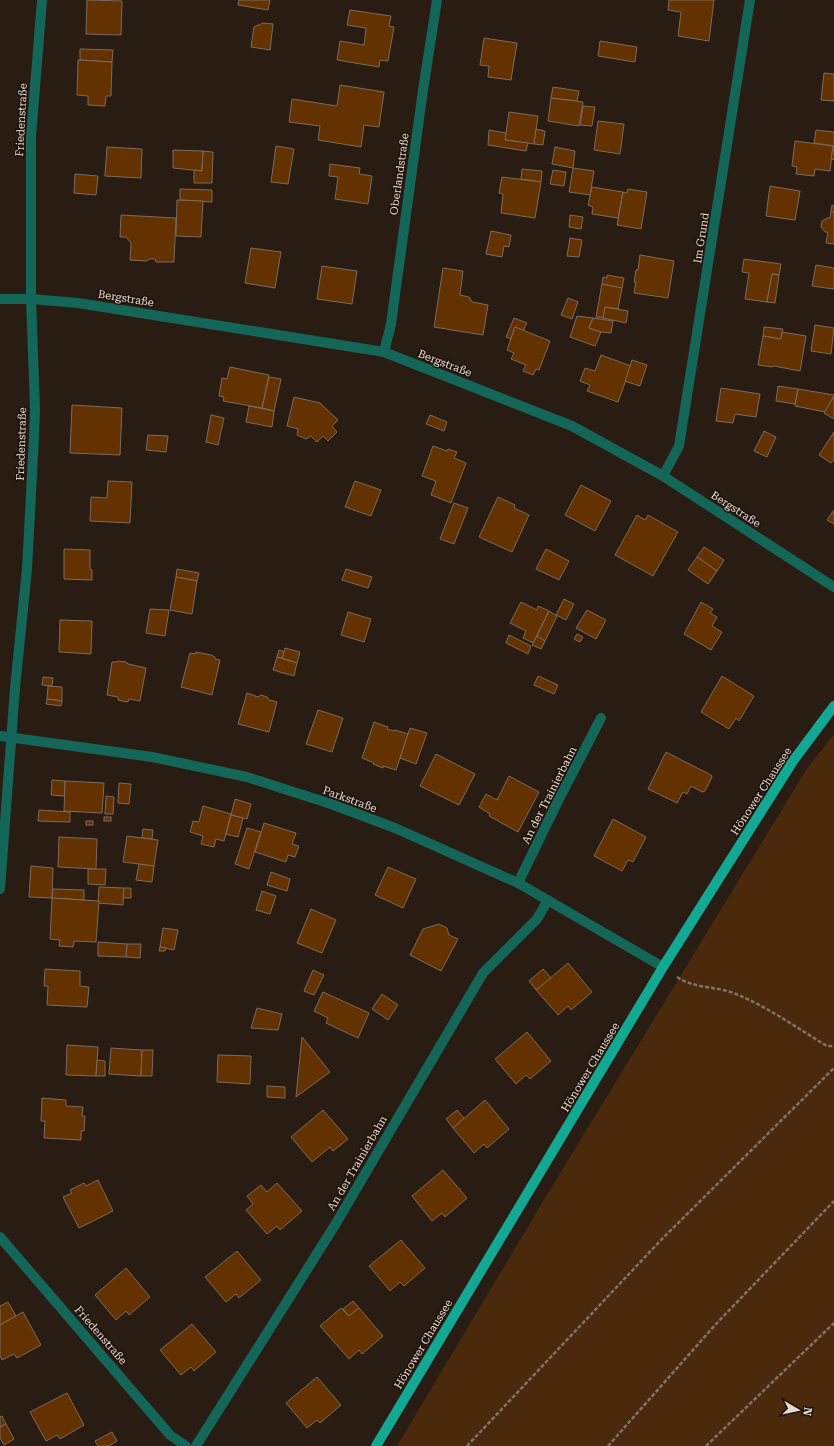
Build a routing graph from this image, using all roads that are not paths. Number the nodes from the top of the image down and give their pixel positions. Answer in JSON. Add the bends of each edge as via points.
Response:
{"nodes":[{"id":1,"x":42,"y":0,"type":"edge"},
{"id":2,"x":437,"y":0,"type":"edge"},
{"id":3,"x":750,"y":0,"type":"edge"},
{"id":4,"x":0,"y":299,"type":"edge"},
{"id":5,"x":32,"y":299,"type":"junction"},
{"id":6,"x":384,"y":352,"type":"junction"},
{"id":7,"x":663,"y":476,"type":"junction"},
{"id":8,"x":834,"y":587,"type":"edge"},
{"id":9,"x":834,"y":706,"type":"edge"},
{"id":10,"x":601,"y":718,"type":"dead end"},
{"id":11,"x":0,"y":736,"type":"edge"},
{"id":12,"x":12,"y":737,"type":"junction"},
{"id":13,"x":518,"y":883,"type":"junction"},
{"id":14,"x":0,"y":889,"type":"edge"},
{"id":15,"x":548,"y":900,"type":"junction"},
{"id":16,"x":663,"y":967,"type":"junction"},
{"id":17,"x":0,"y":1237,"type":"edge"},
{"id":18,"x":186,"y":1446,"type":"edge"},
{"id":19,"x":196,"y":1446,"type":"edge"},
{"id":20,"x":376,"y":1446,"type":"edge"}],
"edges":[{"from":1,"to":5,"type":"street","name":"Friedenstraße","via":[[31,137]]},
{"from":2,"to":6,"type":"street","name":"Oberlandstraße","via":[[391,324]]},
{"from":3,"to":7,"type":"street","name":"Im Grund","via":[[679,446]]},
{"from":4,"to":5,"type":"street","name":"Bergstraße"},
{"from":5,"to":6,"type":"street","name":"Bergstraße","via":[[78,303]]},
{"from":5,"to":12,"type":"street","name":"Friedenstraße","via":[[34,437],[27,569]]},
{"from":6,"to":7,"type":"street","name":"Bergstraße","via":[[572,426]]},
{"from":7,"to":8,"type":"street","name":"Bergstraße"},
{"from":9,"to":16,"type":"main road","name":"Hönower Chaussee","via":[[793,761]]},
{"from":10,"to":13,"type":"street","name":"An der Trainierbahn"},
{"from":11,"to":12,"type":"street","name":"Parkstraße"},
{"from":12,"to":13,"type":"street","name":"Parkstraße","via":[[152,757],[253,778],[395,828]]},
{"from":12,"to":14,"type":"street","name":"Friedenstraße"},
{"from":13,"to":15,"type":"street","name":"Parkstraße"},
{"from":15,"to":16,"type":"street","name":"Parkstraße"},
{"from":15,"to":19,"type":"street","name":"An der Trainierbahn","via":[[537,919],[483,973],[335,1225]]},
{"from":16,"to":20,"type":"main road","name":"Hönower Chaussee"},
{"from":17,"to":18,"type":"street","name":"Friedenstraße","via":[[170,1434]]}]}
